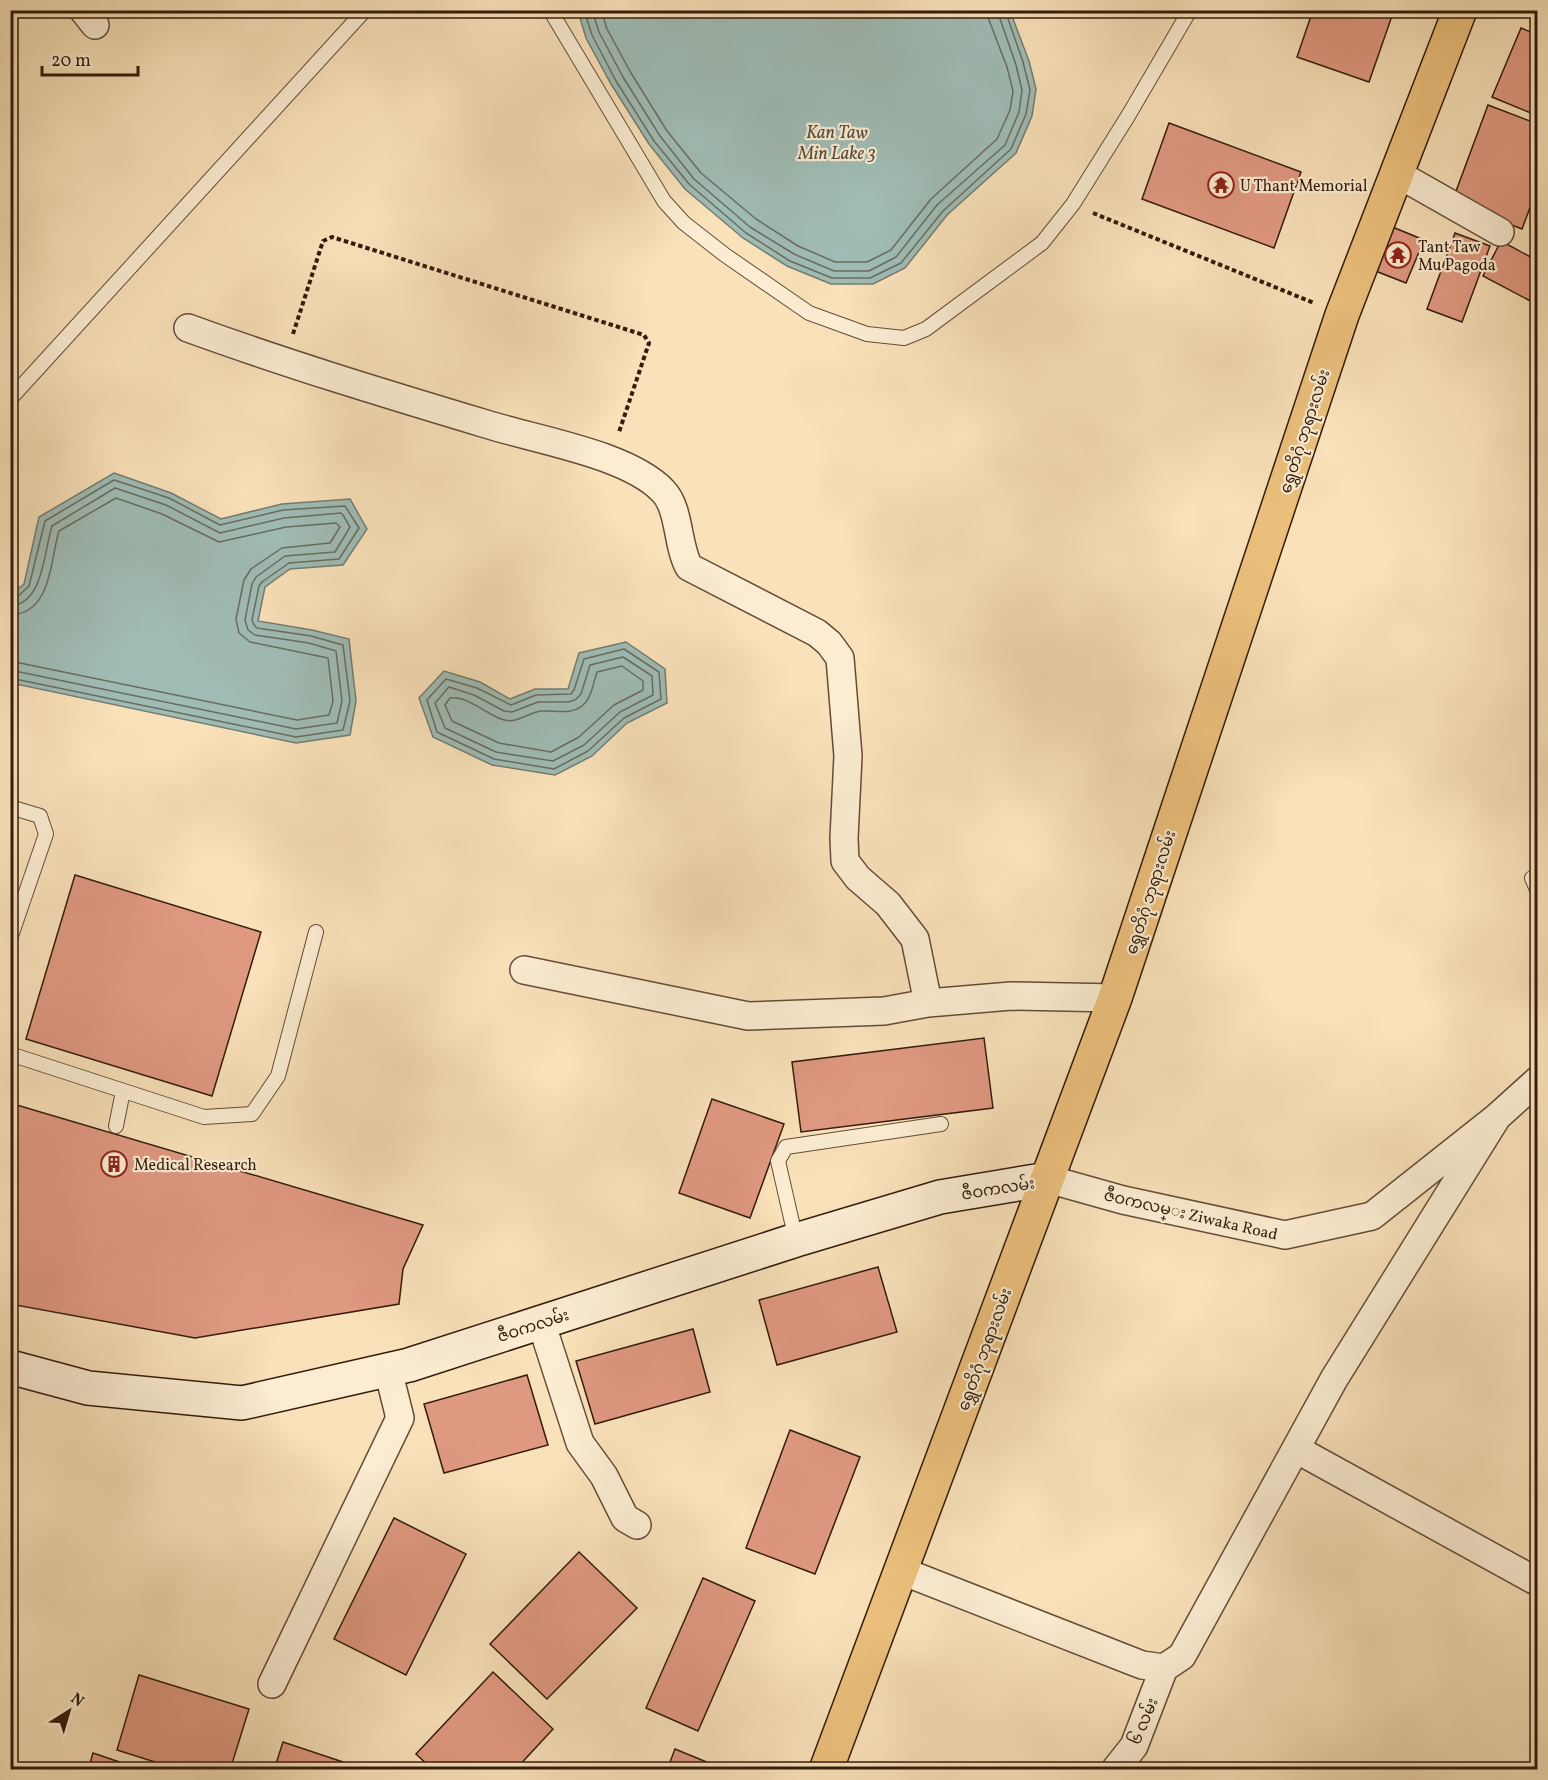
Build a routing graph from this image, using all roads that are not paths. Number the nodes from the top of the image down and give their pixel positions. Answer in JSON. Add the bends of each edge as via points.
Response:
{"nodes":[{"id":1,"x":365,"y":10,"type":"edge"},
{"id":2,"x":550,"y":10,"type":"edge"},
{"id":3,"x":1190,"y":10,"type":"edge"},
{"id":4,"x":1460,"y":10,"type":"edge"},
{"id":5,"x":1396,"y":173,"type":"junction"},
{"id":6,"x":1500,"y":232,"type":"dead end"},
{"id":7,"x":188,"y":328,"type":"dead end"},
{"id":8,"x":10,"y":399,"type":"edge"},
{"id":9,"x":10,"y":807,"type":"edge"},
{"id":10,"x":1532,"y":878,"type":"dead end"},
{"id":11,"x":1538,"y":892,"type":"edge"},
{"id":12,"x":316,"y":932,"type":"dead end"},
{"id":13,"x":10,"y":939,"type":"edge"},
{"id":14,"x":524,"y":970,"type":"dead end"},
{"id":15,"x":1115,"y":998,"type":"junction"},
{"id":16,"x":928,"y":1003,"type":"junction"},
{"id":17,"x":10,"y":1054,"type":"edge"},
{"id":18,"x":1538,"y":1080,"type":"edge"},
{"id":19,"x":123,"y":1091,"type":"junction"},
{"id":20,"x":1497,"y":1118,"type":"junction"},
{"id":21,"x":941,"y":1124,"type":"dead end"},
{"id":22,"x":116,"y":1126,"type":"dead end"},
{"id":23,"x":1048,"y":1179,"type":"junction"},
{"id":24,"x":796,"y":1240,"type":"junction"},
{"id":25,"x":541,"y":1322,"type":"junction"},
{"id":26,"x":10,"y":1367,"type":"edge"},
{"id":27,"x":388,"y":1370,"type":"junction"},
{"id":28,"x":1296,"y":1449,"type":"junction"},
{"id":29,"x":637,"y":1525,"type":"dead end"},
{"id":30,"x":902,"y":1571,"type":"junction"},
{"id":31,"x":1533,"y":1580,"type":"dead end"},
{"id":32,"x":1164,"y":1668,"type":"junction"},
{"id":33,"x":272,"y":1684,"type":"dead end"},
{"id":34,"x":826,"y":1770,"type":"edge"},
{"id":35,"x":1115,"y":1770,"type":"edge"}],
"edges":[{"from":1,"to":8,"type":"lane"},
{"from":2,"to":3,"type":"lane","via":[[664,201],[684,223],[809,313],[867,334],[904,339],[926,329],[1042,243],[1073,204]]},
{"from":4,"to":5,"type":"main road","name":"ရွှေတိဂုံ ဘုရားလမ်း"},
{"from":5,"to":6,"type":"street"},
{"from":5,"to":15,"type":"main road","name":"ရွှေတိဂုံ ဘုရားလမ်း","via":[[1342,315]]},
{"from":7,"to":16,"type":"street","via":[[284,363],[610,458],[653,481],[666,493],[689,567],[818,633],[840,658],[848,756],[845,861],[888,904],[915,939]]},
{"from":9,"to":13,"type":"lane","via":[[40,816],[46,834]]},
{"from":10,"to":11,"type":"lane"},
{"from":12,"to":19,"type":"lane","via":[[278,1076],[252,1114],[204,1117]]},
{"from":14,"to":16,"type":"street","via":[[748,1016],[884,1011]]},
{"from":15,"to":16,"type":"street","via":[[1011,996]]},
{"from":15,"to":23,"type":"main road","name":"ရွှေတိဂုံ ဘုရားလမ်း"},
{"from":17,"to":19,"type":"lane"},
{"from":18,"to":20,"type":"street","name":"ဇီဝကလမ္း Ziwaka Road"},
{"from":19,"to":22,"type":"lane"},
{"from":20,"to":23,"type":"street","name":"ဇီဝကလမ္း Ziwaka Road","via":[[1372,1216],[1285,1235],[1123,1200]]},
{"from":20,"to":28,"type":"street","via":[[1334,1379]]},
{"from":21,"to":24,"type":"lane","via":[[786,1148],[778,1161]]},
{"from":23,"to":24,"type":"main road","name":"ဇီဝကလမ်း","via":[[940,1197]]},
{"from":23,"to":30,"type":"main road","name":"ရွှေတိဂုံ ဘုရားလမ်း"},
{"from":24,"to":25,"type":"main road","name":"ဇီဝကလမ်း"},
{"from":25,"to":27,"type":"main road","name":"ဇီဝကလမ်း"},
{"from":25,"to":29,"type":"street","via":[[580,1443],[604,1476],[625,1518]]},
{"from":26,"to":27,"type":"main road","name":"ဇီဝကလမ်း","via":[[88,1388],[242,1403]]},
{"from":27,"to":33,"type":"street","via":[[400,1418]]},
{"from":28,"to":31,"type":"street"},
{"from":28,"to":32,"type":"street","via":[[1182,1656]]},
{"from":30,"to":32,"type":"street","via":[[1142,1665]]},
{"from":30,"to":34,"type":"main road","name":"ရွှေတိဂုံ ဘုရားလမ်း"},
{"from":32,"to":35,"type":"street","name":"၆ လမ်း","via":[[1134,1746]]}]}
